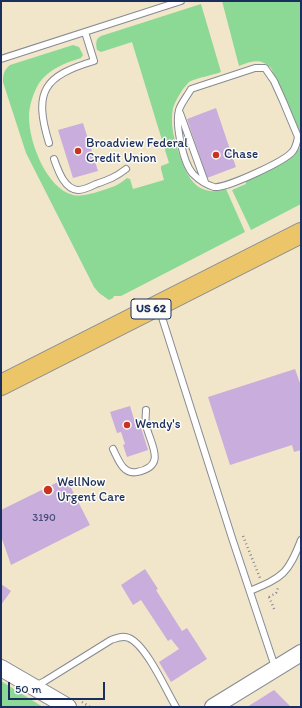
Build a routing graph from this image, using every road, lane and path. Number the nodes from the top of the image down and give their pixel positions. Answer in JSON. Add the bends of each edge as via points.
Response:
{"nodes":[{"id":1,"x":182,"y":1,"type":"edge"},
{"id":2,"x":85,"y":32,"type":"junction"},
{"id":3,"x":1,"y":59,"type":"edge"},
{"id":4,"x":179,"y":110,"type":"junction"},
{"id":5,"x":49,"y":143,"type":"dead end"},
{"id":6,"x":54,"y":159,"type":"dead end"},
{"id":7,"x":126,"y":169,"type":"dead end"},
{"id":8,"x":205,"y":183,"type":"junction"},
{"id":9,"x":301,"y":232,"type":"edge"},
{"id":10,"x":158,"y":305,"type":"junction"},
{"id":11,"x":1,"y":385,"type":"edge"},
{"id":12,"x":146,"y":410,"type":"dead end"},
{"id":13,"x":113,"y":449,"type":"dead end"},
{"id":14,"x":242,"y":536,"type":"dead end"},
{"id":15,"x":301,"y":540,"type":"edge"},
{"id":16,"x":260,"y":578,"type":"dead end"},
{"id":17,"x":250,"y":591,"type":"junction"},
{"id":18,"x":267,"y":593,"type":"dead end"},
{"id":19,"x":275,"y":611,"type":"dead end"},
{"id":20,"x":301,"y":653,"type":"edge"},
{"id":21,"x":1,"y":668,"type":"edge"},
{"id":22,"x":276,"y":668,"type":"junction"},
{"id":23,"x":34,"y":686,"type":"junction"},
{"id":24,"x":68,"y":707,"type":"edge"},
{"id":25,"x":176,"y":707,"type":"edge"},
{"id":26,"x":213,"y":707,"type":"edge"}],
"edges":[{"from":1,"to":2,"type":"lane"},
{"from":2,"to":3,"type":"lane"},
{"from":2,"to":5,"type":"lane","via":[[94,61],[57,76],[46,90],[42,102],[42,117]]},
{"from":4,"to":8,"type":"lane"},
{"from":4,"to":8,"type":"lane","via":[[178,130],[184,156],[192,173]]},
{"from":4,"to":8,"type":"lane","via":[[191,89],[254,68],[266,68],[284,101],[298,137],[294,151],[279,163],[225,185],[214,187]]},
{"from":6,"to":7,"type":"lane","via":[[64,180],[69,187],[76,190],[114,178]]},
{"from":9,"to":10,"type":"main road","number":"US 62"},
{"from":10,"to":11,"type":"main road","number":"US 62"},
{"from":10,"to":17,"type":"lane"},
{"from":12,"to":13,"type":"lane","via":[[146,424],[155,452],[155,459],[149,468],[129,472],[122,466]]},
{"from":14,"to":16,"type":"path"},
{"from":15,"to":17,"type":"lane","via":[[291,563],[280,577]]},
{"from":17,"to":22,"type":"lane"},
{"from":18,"to":19,"type":"path"},
{"from":20,"to":22,"type":"street"},
{"from":21,"to":23,"type":"street"},
{"from":22,"to":26,"type":"street"},
{"from":23,"to":24,"type":"street"},
{"from":23,"to":25,"type":"lane","via":[[111,640],[128,637],[136,642],[146,655]]}]}
